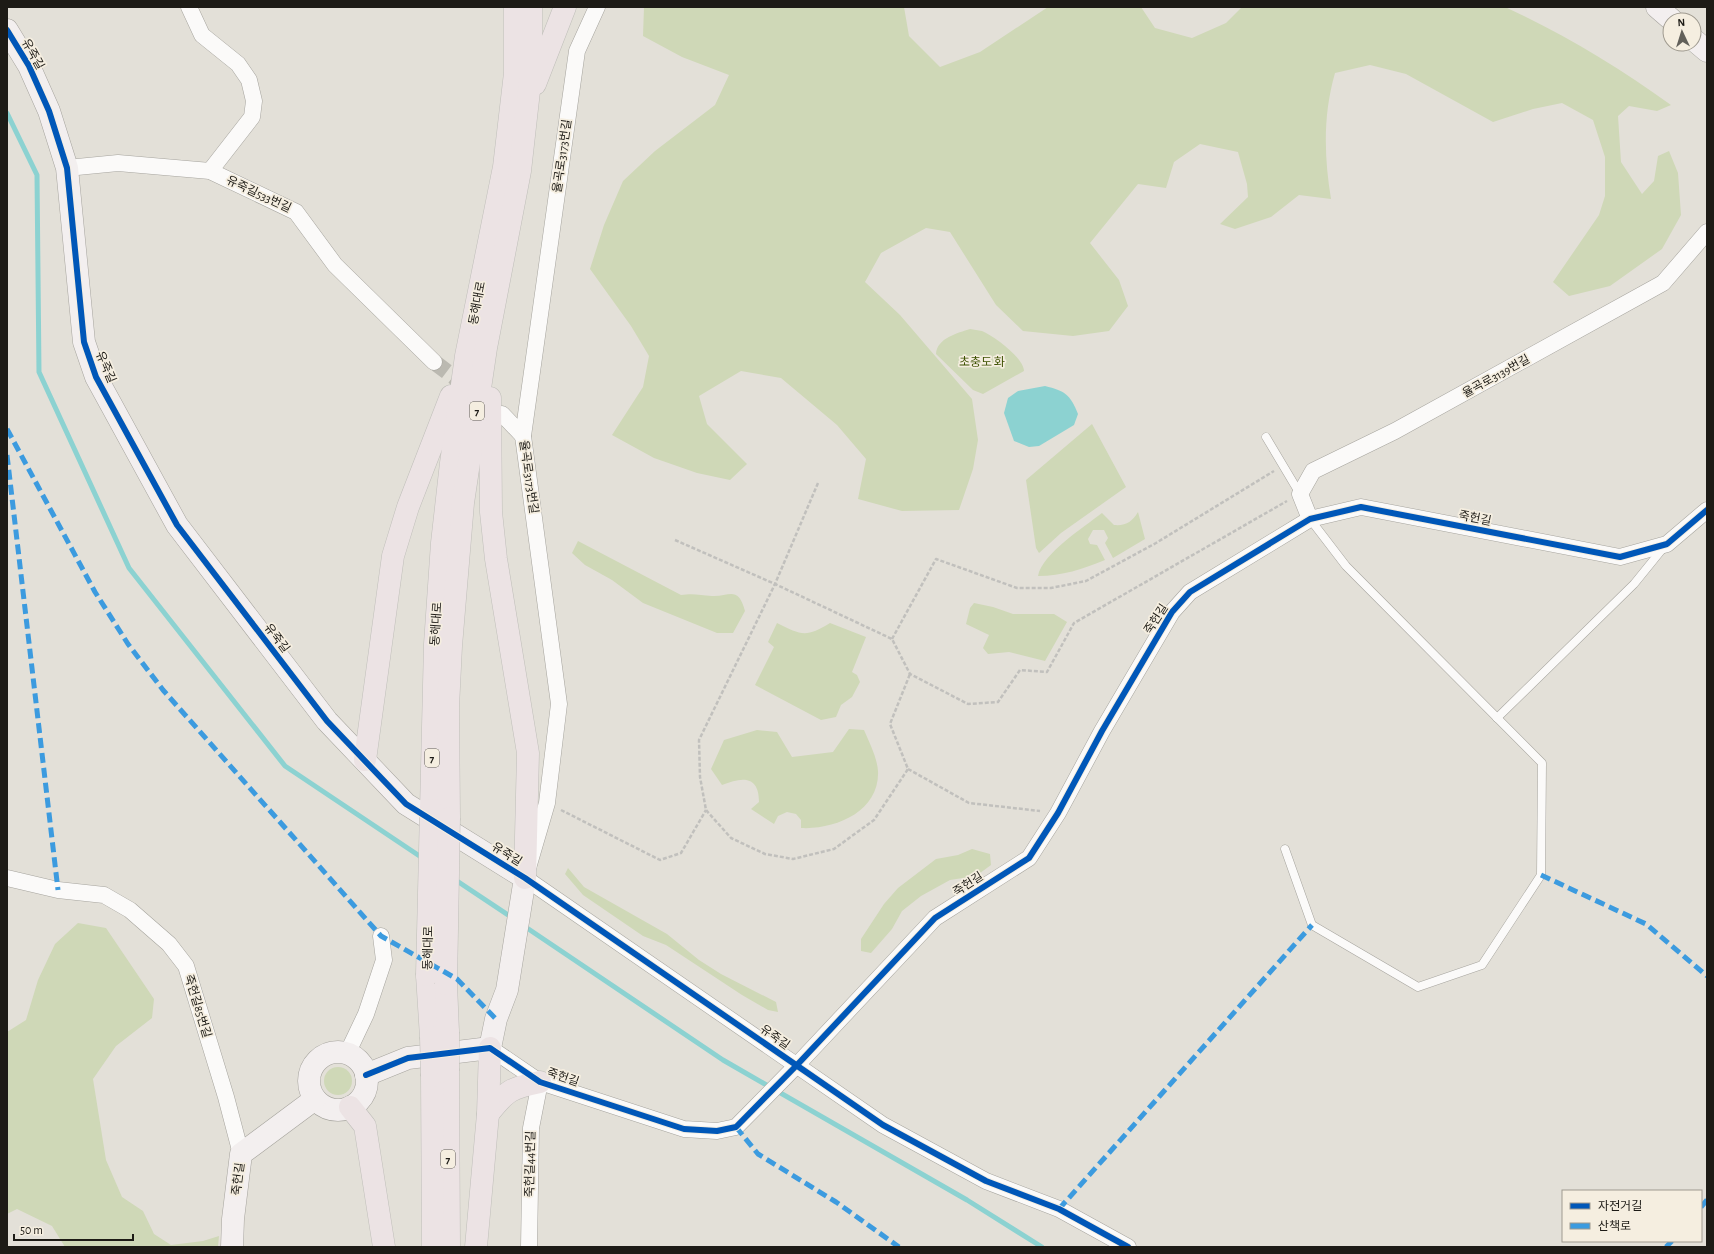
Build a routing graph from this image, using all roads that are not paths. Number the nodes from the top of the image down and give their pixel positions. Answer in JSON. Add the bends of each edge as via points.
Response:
{"nodes":[{"id":1,"x":189,"y":7,"type":"edge"},
{"id":2,"x":515,"y":7,"type":"edge"},
{"id":3,"x":531,"y":7,"type":"edge"},
{"id":4,"x":565,"y":7,"type":"edge"},
{"id":5,"x":596,"y":7,"type":"edge"},
{"id":6,"x":7,"y":30,"type":"edge"},
{"id":7,"x":528,"y":104,"type":"junction"},
{"id":8,"x":67,"y":168,"type":"junction"},
{"id":9,"x":210,"y":171,"type":"junction"},
{"id":10,"x":1707,"y":232,"type":"edge"},
{"id":11,"x":490,"y":328,"type":"junction"},
{"id":12,"x":466,"y":356,"type":"junction"},
{"id":13,"x":434,"y":362,"type":"tunnel mouth"},
{"id":14,"x":502,"y":414,"type":"dead end"},
{"id":15,"x":523,"y":436,"type":"junction"},
{"id":16,"x":1266,"y":437,"type":"dead end"},
{"id":17,"x":1300,"y":494,"type":"junction"},
{"id":18,"x":1707,"y":510,"type":"edge"},
{"id":19,"x":1310,"y":519,"type":"junction"},
{"id":20,"x":1667,"y":544,"type":"junction"},
{"id":21,"x":1497,"y":718,"type":"junction"},
{"id":22,"x":365,"y":760,"type":"junction"},
{"id":23,"x":440,"y":814,"type":"junction"},
{"id":24,"x":1284,"y":849,"type":"dead end"},
{"id":25,"x":7,"y":878,"type":"edge"},
{"id":26,"x":525,"y":878,"type":"junction"},
{"id":27,"x":381,"y":936,"type":"dead end"},
{"id":28,"x":490,"y":1048,"type":"junction"},
{"id":29,"x":347,"y":1054,"type":"junction"},
{"id":30,"x":792,"y":1070,"type":"junction"},
{"id":31,"x":440,"y":1073,"type":"junction"},
{"id":32,"x":366,"y":1075,"type":"junction"},
{"id":33,"x":540,"y":1082,"type":"junction"},
{"id":34,"x":315,"y":1099,"type":"junction"},
{"id":35,"x":350,"y":1107,"type":"junction"},
{"id":36,"x":488,"y":1114,"type":"junction"},
{"id":37,"x":241,"y":1154,"type":"junction"},
{"id":38,"x":232,"y":1247,"type":"edge"},
{"id":39,"x":384,"y":1247,"type":"edge"},
{"id":40,"x":432,"y":1247,"type":"edge"},
{"id":41,"x":449,"y":1247,"type":"edge"},
{"id":42,"x":476,"y":1247,"type":"edge"},
{"id":43,"x":529,"y":1247,"type":"edge"},
{"id":44,"x":1128,"y":1247,"type":"edge"}],
"edges":[{"from":1,"to":9,"type":"street","via":[[202,35],[238,64],[250,80],[254,101],[252,117]]},
{"from":2,"to":12,"type":"main road","name":"동해대로","number":"7","via":[[515,73],[504,167]]},
{"from":3,"to":7,"type":"main road","name":"동해대로","number":"7","via":[[531,73]]},
{"from":4,"to":7,"type":"main road"},
{"from":5,"to":15,"type":"street","name":"율곡로3173번길","via":[[577,51]]},
{"from":6,"to":8,"type":"street","name":"유죽길","via":[[29,66],[49,111]]},
{"from":7,"to":11,"type":"main road","name":"동해대로","number":"7","via":[[520,171]]},
{"from":8,"to":9,"type":"street","name":"유죽길533번길","via":[[118,163]]},
{"from":8,"to":22,"type":"street","name":"유죽길","via":[[84,342],[96,377],[177,525],[327,721]]},
{"from":9,"to":13,"type":"street","name":"유죽길533번길","via":[[296,212],[335,265]]},
{"from":10,"to":17,"type":"street","name":"율곡로3139번길","via":[[1663,283],[1395,431],[1313,471]]},
{"from":11,"to":23,"type":"main road","name":"동해대로","number":"7","via":[[463,503],[450,646]]},
{"from":11,"to":26,"type":"main road","via":[[491,512],[502,605],[528,753]]},
{"from":12,"to":22,"type":"main road","via":[[408,507],[393,556]]},
{"from":12,"to":23,"type":"main road","name":"동해대로","number":"7","via":[[451,463],[435,644]]},
{"from":14,"to":15,"type":"street"},
{"from":15,"to":26,"type":"street","name":"율곡로3173번길","via":[[559,704],[546,803]]},
{"from":16,"to":17,"type":"lane"},
{"from":17,"to":19,"type":"street"},
{"from":18,"to":20,"type":"street","name":"죽헌길"},
{"from":19,"to":20,"type":"street","name":"죽헌길","via":[[1361,508],[1620,557]]},
{"from":19,"to":21,"type":"lane","via":[[1346,566]]},
{"from":19,"to":30,"type":"street","name":"죽헌길","via":[[1190,592],[1172,612],[1102,731],[1058,813],[1029,858],[935,918]]},
{"from":20,"to":21,"type":"lane","via":[[1634,584]]},
{"from":21,"to":24,"type":"lane","via":[[1542,763],[1541,875],[1482,965],[1418,987],[1312,925]]},
{"from":22,"to":26,"type":"street","name":"유죽길","via":[[406,804]]},
{"from":23,"to":31,"type":"main road","name":"동해대로","number":"7","bridge":true,"via":[[436,980]]},
{"from":25,"to":37,"type":"street","name":"죽헌길85번길","via":[[58,890],[104,895],[130,910],[169,944],[186,966]]},
{"from":26,"to":28,"type":"street","via":[[507,990],[496,1019]]},
{"from":26,"to":30,"type":"street","name":"유죽길"},
{"from":27,"to":29,"type":"street","via":[[384,960],[366,1014]]},
{"from":28,"to":32,"type":"street","via":[[408,1058]]},
{"from":28,"to":33,"type":"street","name":"죽헌길"},
{"from":28,"to":36,"type":"main road"},
{"from":29,"to":32,"type":"street","via":[[356,1058]]},
{"from":29,"to":34,"type":"street","via":[[328,1054],[314,1065],[309,1082],[310,1091]]},
{"from":30,"to":33,"type":"street","name":"죽헌길","via":[[736,1127],[717,1131],[684,1129]]},
{"from":30,"to":44,"type":"street","name":"유죽길","via":[[883,1125],[986,1181],[1059,1209]]},
{"from":31,"to":40,"type":"main road","name":"동해대로","number":"7"},
{"from":31,"to":41,"type":"main road","name":"동해대로","number":"7"},
{"from":32,"to":35,"type":"street","via":[[364,1094]]},
{"from":33,"to":36,"type":"main road","via":[[517,1087],[503,1095]]},
{"from":33,"to":43,"type":"street","name":"죽헌길44번길","via":[[531,1128]]},
{"from":34,"to":35,"type":"street","via":[[330,1109]]},
{"from":34,"to":37,"type":"street","name":"죽헌길"},
{"from":35,"to":39,"type":"main road","via":[[365,1126]]},
{"from":36,"to":42,"type":"main road"},
{"from":37,"to":38,"type":"street","name":"죽헌길"}]}
